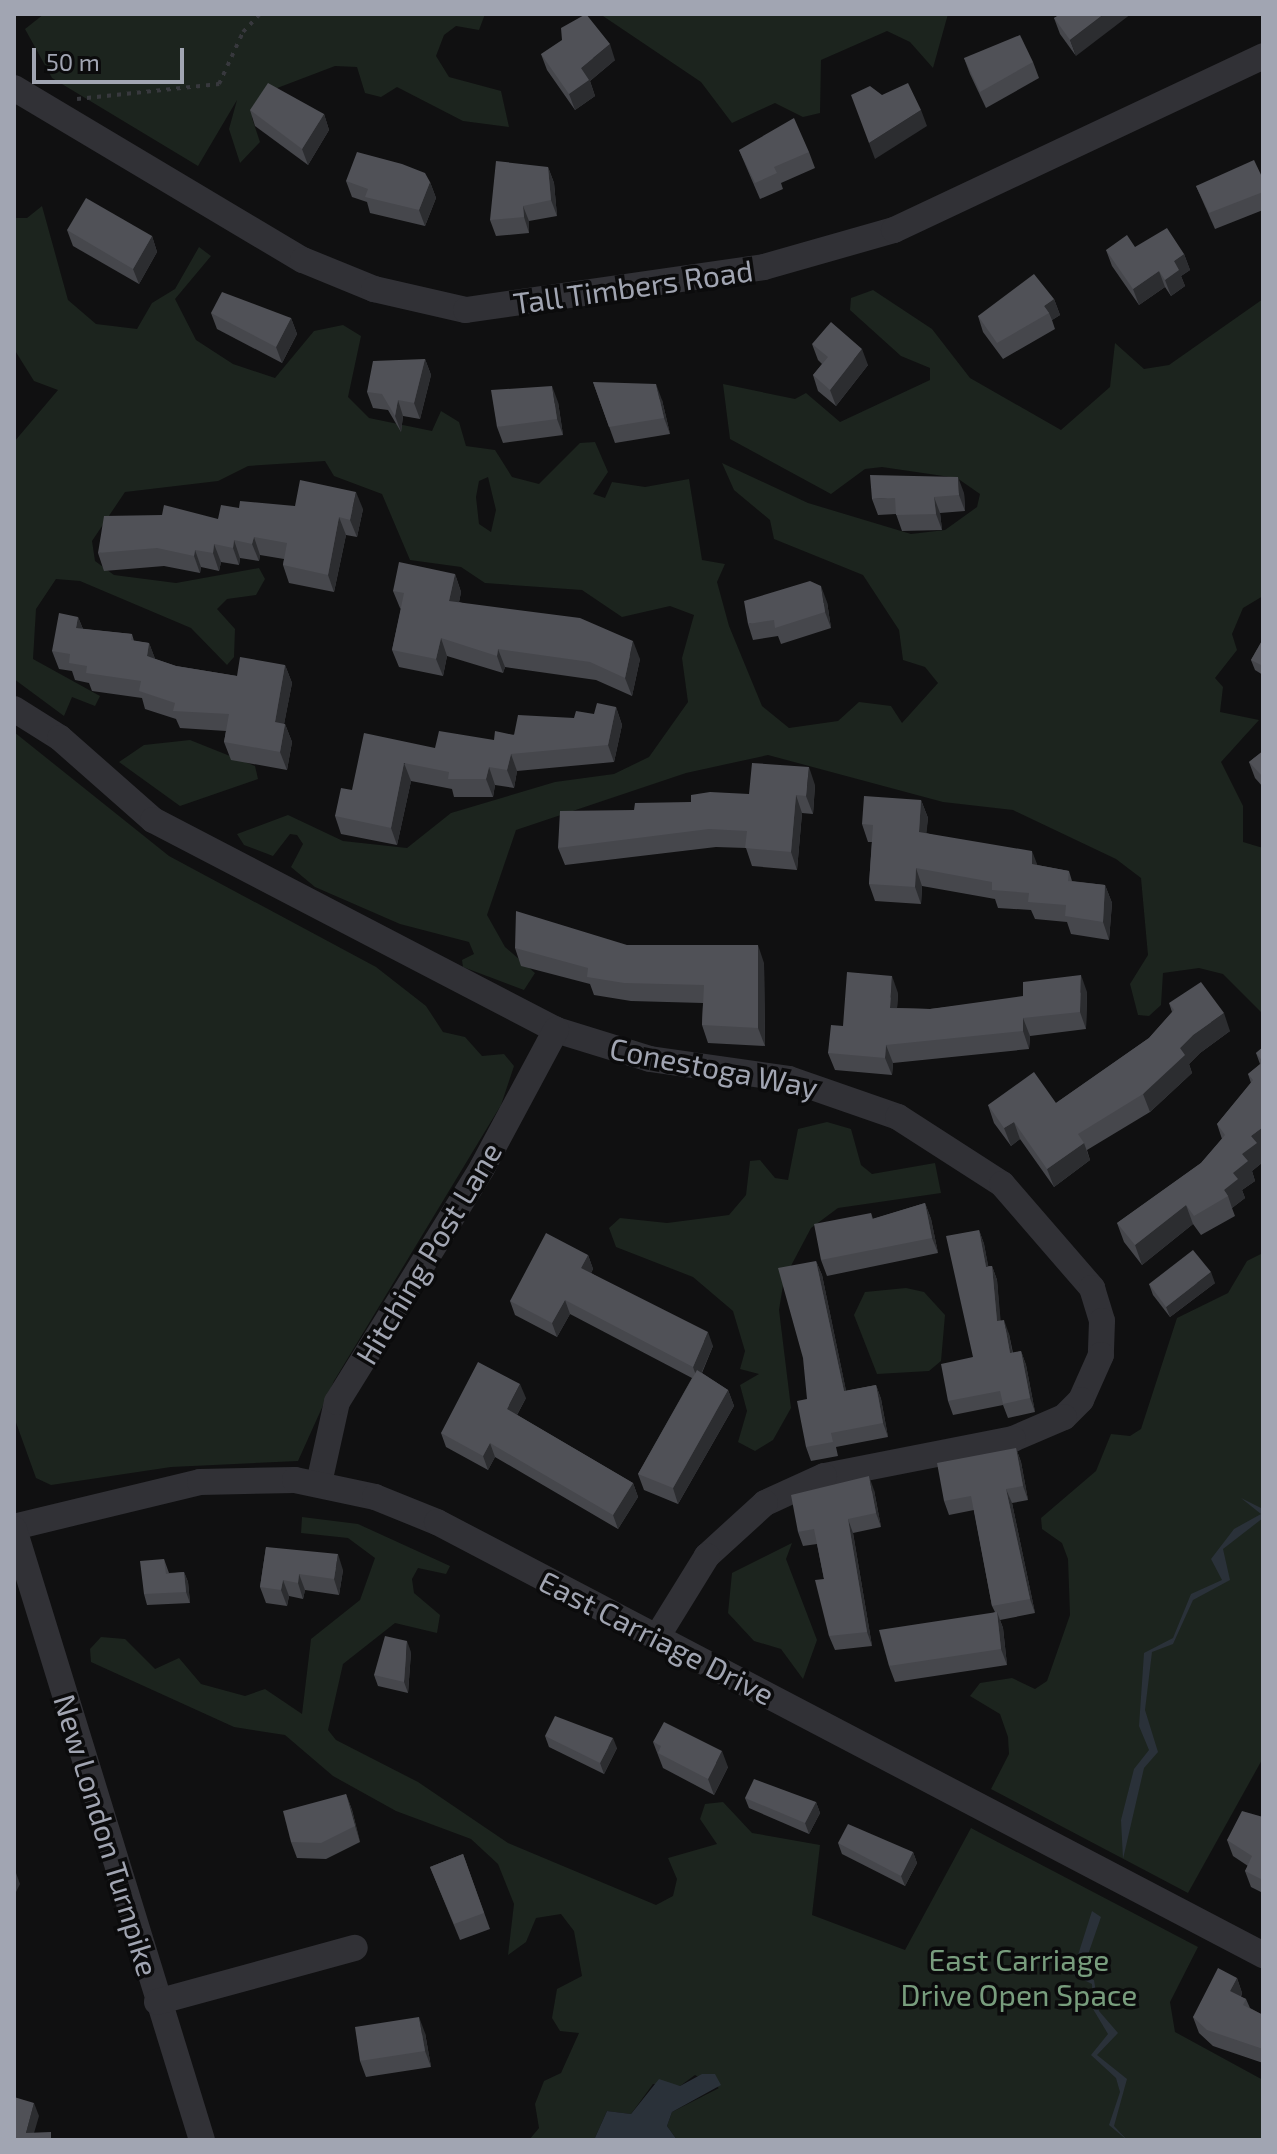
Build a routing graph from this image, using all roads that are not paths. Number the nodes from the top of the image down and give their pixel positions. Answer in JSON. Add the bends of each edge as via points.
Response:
{"nodes":[{"id":1,"x":1263,"y":56,"type":"edge"},
{"id":2,"x":14,"y":88,"type":"edge"},
{"id":3,"x":14,"y":709,"type":"edge"},
{"id":4,"x":556,"y":1030,"type":"junction"},
{"id":5,"x":319,"y":1483,"type":"junction"},
{"id":6,"x":14,"y":1528,"type":"edge"},
{"id":7,"x":657,"y":1637,"type":"junction"},
{"id":8,"x":355,"y":1948,"type":"dead end"},
{"id":9,"x":1263,"y":1955,"type":"edge"},
{"id":10,"x":157,"y":2002,"type":"junction"},
{"id":11,"x":202,"y":2140,"type":"edge"}],
"edges":[{"from":1,"to":2,"type":"street","name":"Tall Timbers Road","via":[[894,230],[764,267],[466,310],[374,289],[303,260]]},
{"from":3,"to":4,"type":"street","name":"Conestoga Way","via":[[60,738],[153,820]]},
{"from":4,"to":5,"type":"street","name":"Hitching Post Lane","via":[[482,1168],[337,1402]]},
{"from":4,"to":7,"type":"street","name":"Conestoga Way","via":[[650,1059],[789,1079],[898,1117],[982,1169],[1022,1204],[1092,1288],[1102,1321],[1091,1381],[1064,1417],[1013,1439],[792,1488],[731,1529]]},
{"from":5,"to":6,"type":"street","name":"East Carriage Drive","via":[[200,1482]]},
{"from":5,"to":7,"type":"street","name":"East Carriage Drive","via":[[437,1522]]},
{"from":6,"to":10,"type":"street","name":"New London Turnpike"},
{"from":7,"to":9,"type":"street","name":"East Carriage Drive"},
{"from":8,"to":10,"type":"street"},
{"from":10,"to":11,"type":"street","name":"New London Turnpike"}]}
